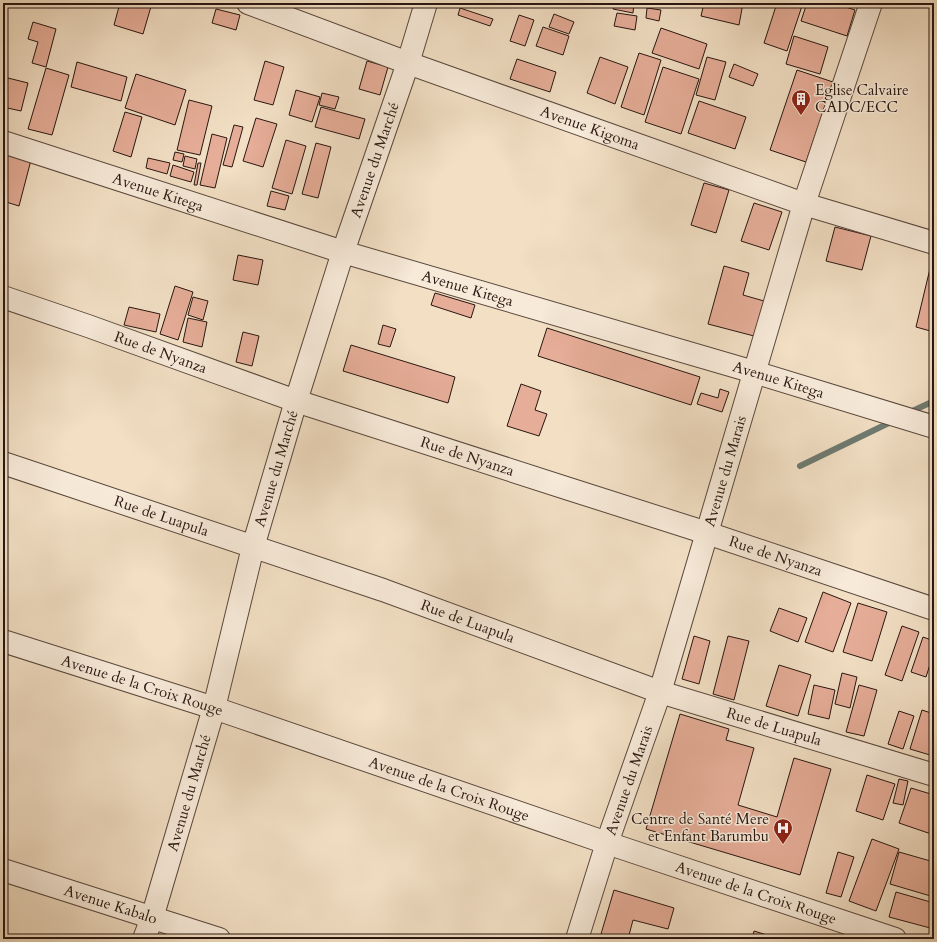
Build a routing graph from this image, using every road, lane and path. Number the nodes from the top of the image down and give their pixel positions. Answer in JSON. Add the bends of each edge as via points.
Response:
{"nodes":[{"id":1,"x":248,"y":3,"type":"edge"},
{"id":2,"x":426,"y":3,"type":"edge"},
{"id":3,"x":871,"y":3,"type":"edge"},
{"id":4,"x":408,"y":63,"type":"junction"},
{"id":5,"x":3,"y":142,"type":"edge"},
{"id":6,"x":804,"y":204,"type":"junction"},
{"id":7,"x":934,"y":243,"type":"edge"},
{"id":8,"x":343,"y":252,"type":"junction"},
{"id":9,"x":3,"y":297,"type":"edge"},
{"id":10,"x":754,"y":372,"type":"junction"},
{"id":11,"x":296,"y":401,"type":"junction"},
{"id":12,"x":927,"y":424,"type":"edge"},
{"id":13,"x":3,"y":463,"type":"edge"},
{"id":14,"x":707,"y":533,"type":"junction"},
{"id":15,"x":253,"y":547,"type":"junction"},
{"id":16,"x":934,"y":609,"type":"edge"},
{"id":17,"x":3,"y":641,"type":"edge"},
{"id":18,"x":660,"y":692,"type":"junction"},
{"id":19,"x":214,"y":708,"type":"junction"},
{"id":20,"x":934,"y":775,"type":"edge"},
{"id":21,"x":607,"y":843,"type":"junction"},
{"id":22,"x":3,"y":870,"type":"edge"},
{"id":23,"x":152,"y":918,"type":"junction"},
{"id":24,"x":144,"y":939,"type":"edge"},
{"id":25,"x":219,"y":939,"type":"edge"},
{"id":26,"x":577,"y":939,"type":"edge"},
{"id":27,"x":895,"y":939,"type":"edge"}],
"edges":[{"from":1,"to":4,"type":"street","name":"Avenue Kigoma"},
{"from":2,"to":4,"type":"street","name":"Avenue du Marché"},
{"from":3,"to":6,"type":"street","name":"Avenue du Marais"},
{"from":4,"to":6,"type":"street","name":"Avenue Kigoma"},
{"from":4,"to":8,"type":"street","name":"Avenue du Marché"},
{"from":5,"to":8,"type":"street","name":"Avenue Kitega"},
{"from":6,"to":7,"type":"street","name":"Avenue Kigoma"},
{"from":6,"to":10,"type":"street","name":"Avenue du Marais"},
{"from":8,"to":10,"type":"street","name":"Avenue Kitega"},
{"from":8,"to":11,"type":"street","name":"Avenue du Marché"},
{"from":9,"to":11,"type":"street","name":"Rue de Nyanza"},
{"from":10,"to":12,"type":"street","name":"Avenue Kitega"},
{"from":10,"to":14,"type":"street","name":"Avenue du Marais"},
{"from":11,"to":14,"type":"street","name":"Rue de Nyanza"},
{"from":11,"to":15,"type":"street","name":"Avenue du Marché"},
{"from":13,"to":15,"type":"street","name":"Rue de Luapula"},
{"from":14,"to":16,"type":"street","name":"Rue de Nyanza"},
{"from":14,"to":18,"type":"street","name":"Avenue du Marais"},
{"from":15,"to":18,"type":"street","name":"Rue de Luapula","via":[[383,590]]},
{"from":15,"to":19,"type":"street","name":"Avenue du Marché"},
{"from":17,"to":19,"type":"street","name":"Avenue de la Croix Rouge"},
{"from":18,"to":20,"type":"street","name":"Rue de Luapula"},
{"from":18,"to":21,"type":"street","name":"Avenue du Marais"},
{"from":19,"to":21,"type":"street","name":"Avenue de la Croix Rouge"},
{"from":19,"to":23,"type":"street","name":"Avenue du Marché"},
{"from":21,"to":26,"type":"street","name":"Avenue du Marais"},
{"from":21,"to":27,"type":"street","name":"Avenue de la Croix Rouge"},
{"from":22,"to":23,"type":"street","name":"Avenue Kabalo"},
{"from":23,"to":24,"type":"street","name":"Avenue du Marché"},
{"from":23,"to":25,"type":"street","name":"Avenue Kabalo"}]}
